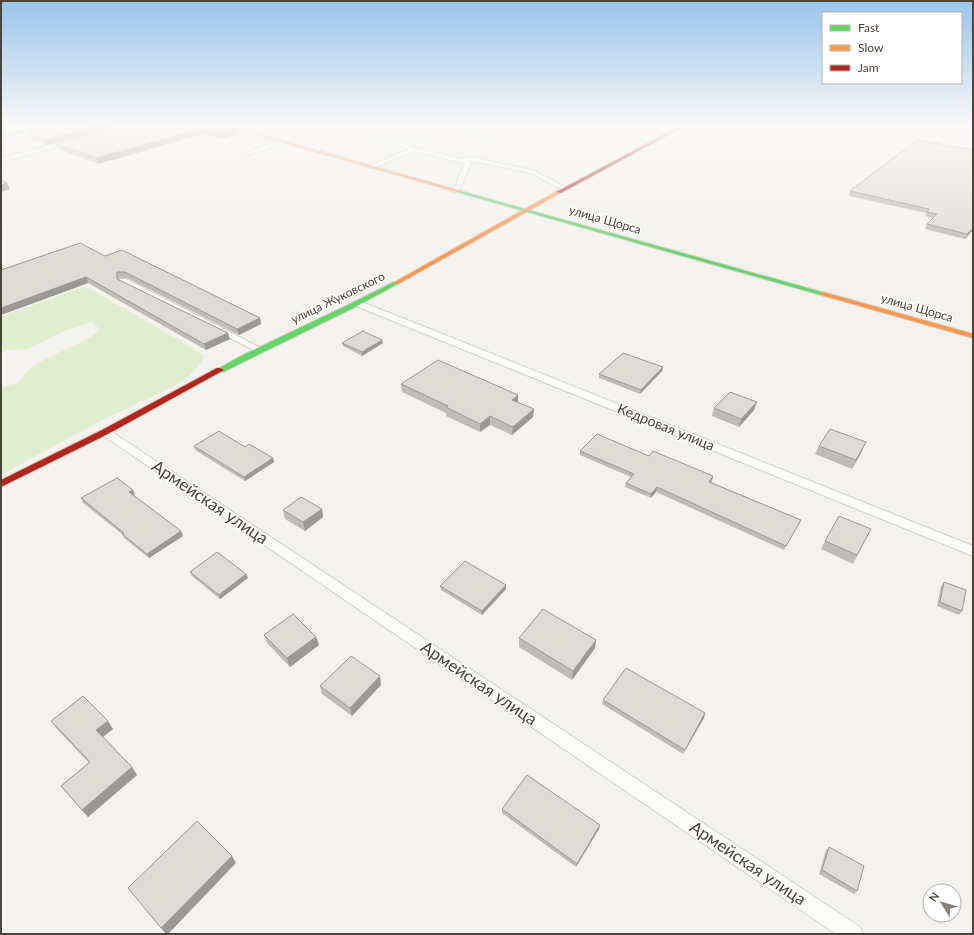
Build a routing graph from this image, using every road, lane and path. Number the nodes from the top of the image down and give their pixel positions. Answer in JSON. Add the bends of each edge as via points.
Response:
{"nodes":[{"id":1,"x":384,"y":171,"type":"edge"},
{"id":2,"x":465,"y":171,"type":"edge"},
{"id":3,"x":526,"y":171,"type":"edge"},
{"id":4,"x":599,"y":171,"type":"edge"},
{"id":5,"x":565,"y":189,"type":"junction"},
{"id":6,"x":456,"y":190,"type":"junction"},
{"id":7,"x":526,"y":210,"type":"junction"},
{"id":8,"x":124,"y":281,"type":"edge"},
{"id":9,"x":359,"y":304,"type":"junction"},
{"id":10,"x":973,"y":336,"type":"edge"},
{"id":11,"x":259,"y":349,"type":"junction"},
{"id":12,"x":105,"y":432,"type":"junction"},
{"id":13,"x":1,"y":484,"type":"edge"},
{"id":14,"x":973,"y":551,"type":"edge"},
{"id":15,"x":853,"y":934,"type":"edge"}],
"edges":[{"from":1,"to":6,"type":"street","name":"улица Щорса"},
{"from":2,"to":6,"type":"lane"},
{"from":3,"to":5,"type":"lane"},
{"from":4,"to":5,"type":"street","name":"улица Жуковского"},
{"from":5,"to":7,"type":"street","name":"улица Жуковского"},
{"from":6,"to":7,"type":"street","name":"улица Щорса"},
{"from":7,"to":9,"type":"street","name":"улица Жуковского"},
{"from":7,"to":10,"type":"street","name":"улица Щорса"},
{"from":8,"to":11,"type":"lane"},
{"from":9,"to":11,"type":"street","name":"улица Жуковского"},
{"from":9,"to":14,"type":"lane","name":"Кедровая улица"},
{"from":11,"to":12,"type":"street","name":"улица Жуковского"},
{"from":12,"to":13,"type":"street","name":"улица Жуковского"},
{"from":12,"to":15,"type":"lane","name":"Армейская улица"}]}
